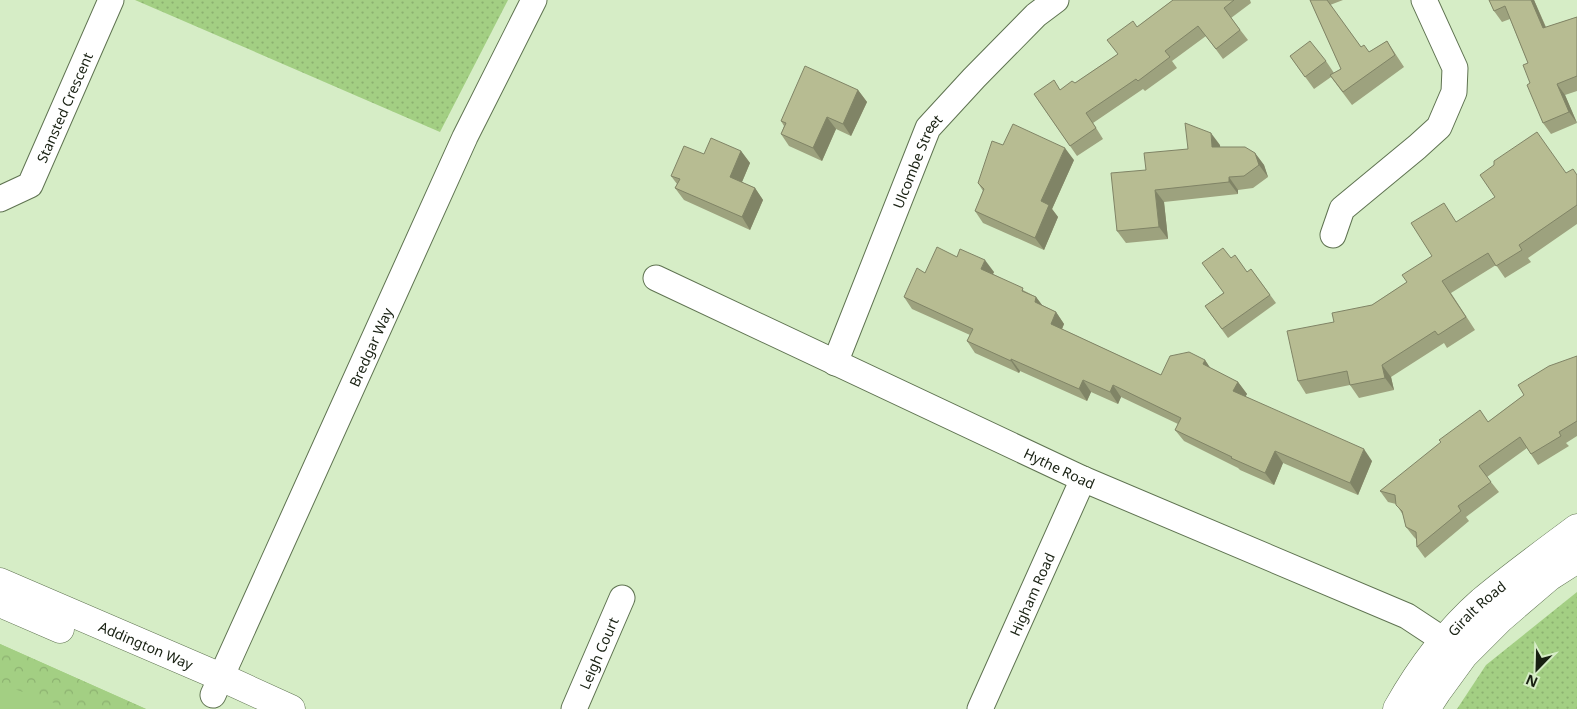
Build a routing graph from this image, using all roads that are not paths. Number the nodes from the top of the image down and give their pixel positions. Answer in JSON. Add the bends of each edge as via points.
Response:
{"nodes":[{"id":1,"x":111,"y":0,"type":"edge"},
{"id":2,"x":534,"y":0,"type":"edge"},
{"id":3,"x":1056,"y":0,"type":"edge"},
{"id":4,"x":1424,"y":0,"type":"edge"},
{"id":5,"x":1029,"y":8,"type":"edge"},
{"id":6,"x":0,"y":199,"type":"edge"},
{"id":7,"x":1333,"y":235,"type":"dead end"},
{"id":8,"x":656,"y":278,"type":"dead end"},
{"id":9,"x":835,"y":363,"type":"junction"},
{"id":10,"x":1083,"y":479,"type":"junction"},
{"id":11,"x":1577,"y":528,"type":"edge"},
{"id":12,"x":1577,"y":559,"type":"edge"},
{"id":13,"x":0,"y":582,"type":"edge"},
{"id":14,"x":622,"y":598,"type":"dead end"},
{"id":15,"x":0,"y":603,"type":"edge"},
{"id":16,"x":1454,"y":648,"type":"junction"},
{"id":17,"x":217,"y":686,"type":"junction"},
{"id":18,"x":245,"y":709,"type":"edge"},
{"id":19,"x":291,"y":709,"type":"edge"},
{"id":20,"x":574,"y":709,"type":"edge"},
{"id":21,"x":980,"y":709,"type":"edge"},
{"id":22,"x":1397,"y":709,"type":"edge"},
{"id":23,"x":1426,"y":709,"type":"edge"}],
"edges":[{"from":1,"to":6,"type":"street","name":"Stansted Crescent","via":[[30,185]]},
{"from":2,"to":17,"type":"street","name":"Bredgar Way","via":[[465,137]]},
{"from":3,"to":5,"type":"street","name":"Ulcombe Street"},
{"from":4,"to":7,"type":"street","via":[[1455,68],[1454,92],[1439,127],[1342,209]]},
{"from":5,"to":9,"type":"street","name":"Ulcombe Street","via":[[974,78],[928,128]]},
{"from":8,"to":9,"type":"street","name":"Hythe Road"},
{"from":9,"to":10,"type":"street","name":"Hythe Road"},
{"from":10,"to":16,"type":"street","name":"Hythe Road","via":[[1407,616]]},
{"from":10,"to":21,"type":"street","name":"Higham Road"},
{"from":11,"to":16,"type":"street","name":"Giralt Road","via":[[1481,602]]},
{"from":12,"to":16,"type":"street","name":"Giralt Road","via":[[1549,577],[1500,619]]},
{"from":13,"to":17,"type":"street","name":"Addington Way"},
{"from":14,"to":20,"type":"street","name":"Leigh Court"},
{"from":15,"to":17,"type":"street","name":"Addington Way"},
{"from":16,"to":22,"type":"street","name":"Giralt Road","via":[[1404,696]]},
{"from":16,"to":23,"type":"street","name":"Giralt Road","via":[[1437,692]]},
{"from":17,"to":18,"type":"street","name":"Addington Way"},
{"from":17,"to":19,"type":"street","name":"Addington Way"}]}
